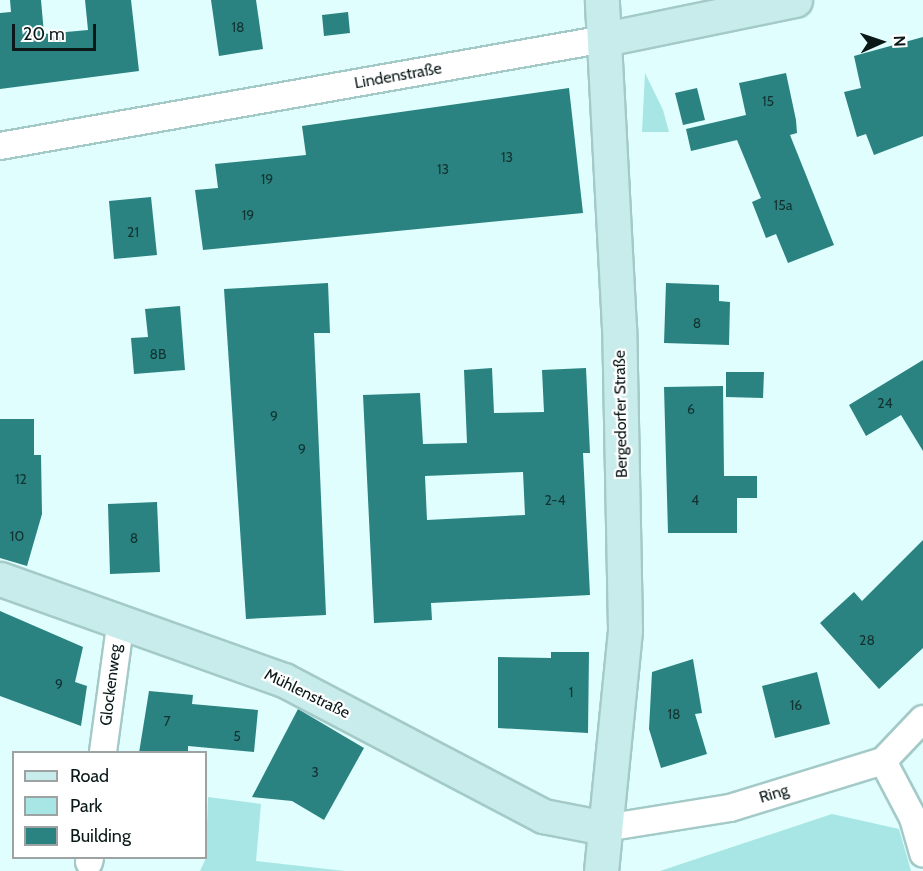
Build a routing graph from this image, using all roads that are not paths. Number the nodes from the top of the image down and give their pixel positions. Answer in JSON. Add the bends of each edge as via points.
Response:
{"nodes":[{"id":1,"x":602,"y":0,"type":"edge"},
{"id":2,"x":795,"y":0,"type":"edge"},
{"id":3,"x":605,"y":39,"type":"junction"},
{"id":4,"x":0,"y":146,"type":"edge"},
{"id":5,"x":0,"y":579,"type":"edge"},
{"id":6,"x":121,"y":619,"type":"junction"},
{"id":7,"x":923,"y":719,"type":"edge"},
{"id":8,"x":103,"y":751,"type":"edge"},
{"id":9,"x":883,"y":761,"type":"junction"},
{"id":10,"x":605,"y":828,"type":"junction"},
{"id":11,"x":923,"y":854,"type":"edge"},
{"id":12,"x":601,"y":871,"type":"edge"}],
"edges":[{"from":1,"to":3,"type":"street","name":"Bergedorfer Straße"},
{"from":2,"to":3,"type":"street","name":"Lindenstraße"},
{"from":3,"to":4,"type":"street","name":"Lindenstraße"},
{"from":3,"to":10,"type":"street","name":"Bergedorfer Straße","via":[[619,328],[625,629]]},
{"from":5,"to":6,"type":"street","name":"Mühlenstraße"},
{"from":6,"to":8,"type":"street","name":"Glockenweg"},
{"from":6,"to":10,"type":"street","name":"Mühlenstraße","via":[[284,680],[543,816]]},
{"from":7,"to":9,"type":"street"},
{"from":9,"to":10,"type":"street","name":"Ring","via":[[730,808]]},
{"from":9,"to":11,"type":"street","via":[[913,818]]},
{"from":10,"to":12,"type":"street"}]}
